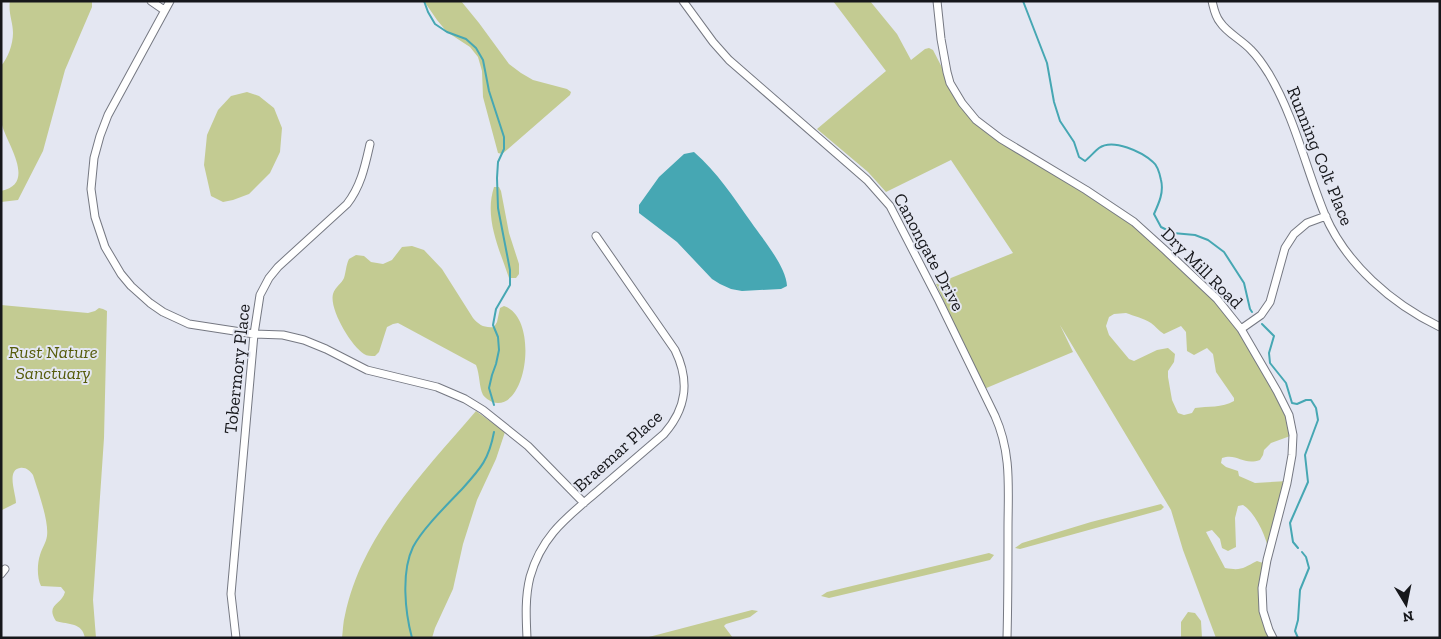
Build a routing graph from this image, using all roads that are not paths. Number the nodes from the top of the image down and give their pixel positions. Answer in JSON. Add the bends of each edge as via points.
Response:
{"nodes":[{"id":1,"x":151,"y":1,"type":"edge"},
{"id":2,"x":170,"y":1,"type":"edge"},
{"id":3,"x":683,"y":1,"type":"edge"},
{"id":4,"x":937,"y":1,"type":"edge"},
{"id":5,"x":1212,"y":1,"type":"edge"},
{"id":6,"x":164,"y":10,"type":"junction"},
{"id":7,"x":370,"y":144,"type":"dead end"},
{"id":8,"x":1326,"y":216,"type":"junction"},
{"id":9,"x":596,"y":236,"type":"dead end"},
{"id":10,"x":1440,"y":327,"type":"edge"},
{"id":11,"x":1241,"y":329,"type":"junction"},
{"id":12,"x":254,"y":334,"type":"junction"},
{"id":13,"x":584,"y":503,"type":"junction"},
{"id":14,"x":236,"y":638,"type":"edge"},
{"id":15,"x":527,"y":638,"type":"edge"},
{"id":16,"x":1007,"y":638,"type":"edge"},
{"id":17,"x":1273,"y":638,"type":"edge"}],
"edges":[{"from":1,"to":6,"type":"street"},
{"from":2,"to":6,"type":"street"},
{"from":3,"to":16,"type":"street","name":"Canongate Drive","via":[[729,60],[867,180],[890,206],[939,301],[1002,431],[1006,449],[1009,467]]},
{"from":4,"to":11,"type":"street","name":"Dry Mill Road","via":[[946,72],[962,103],[976,120],[1000,139],[1134,222],[1217,299]]},
{"from":5,"to":8,"type":"street","name":"Running Colt Place","via":[[1221,24],[1250,49],[1278,91]]},
{"from":6,"to":12,"type":"street","via":[[108,115],[97,143],[91,181],[96,220],[112,260],[131,286],[150,303],[189,324]]},
{"from":7,"to":12,"type":"street","name":"Tobermory Place","via":[[362,179],[347,204],[269,278],[260,295]]},
{"from":8,"to":10,"type":"street","name":"Running Colt Place","via":[[1344,248],[1365,272],[1414,314]]},
{"from":8,"to":11,"type":"street","via":[[1307,223],[1294,234],[1285,248],[1270,302],[1261,315]]},
{"from":9,"to":13,"type":"street","name":"Braemar Place","via":[[675,350],[683,369],[685,390],[676,419],[664,434]]},
{"from":11,"to":17,"type":"street","name":"Dry Mill Road","via":[[1277,391],[1293,435],[1288,483],[1262,588],[1263,611]]},
{"from":12,"to":13,"type":"street","via":[[304,340],[367,370],[437,387],[465,399],[528,446]]},
{"from":12,"to":14,"type":"street","name":"Tobermory Place","via":[[231,594]]},
{"from":13,"to":15,"type":"street","name":"Braemar Place","via":[[556,528],[537,558],[527,592]]}]}
